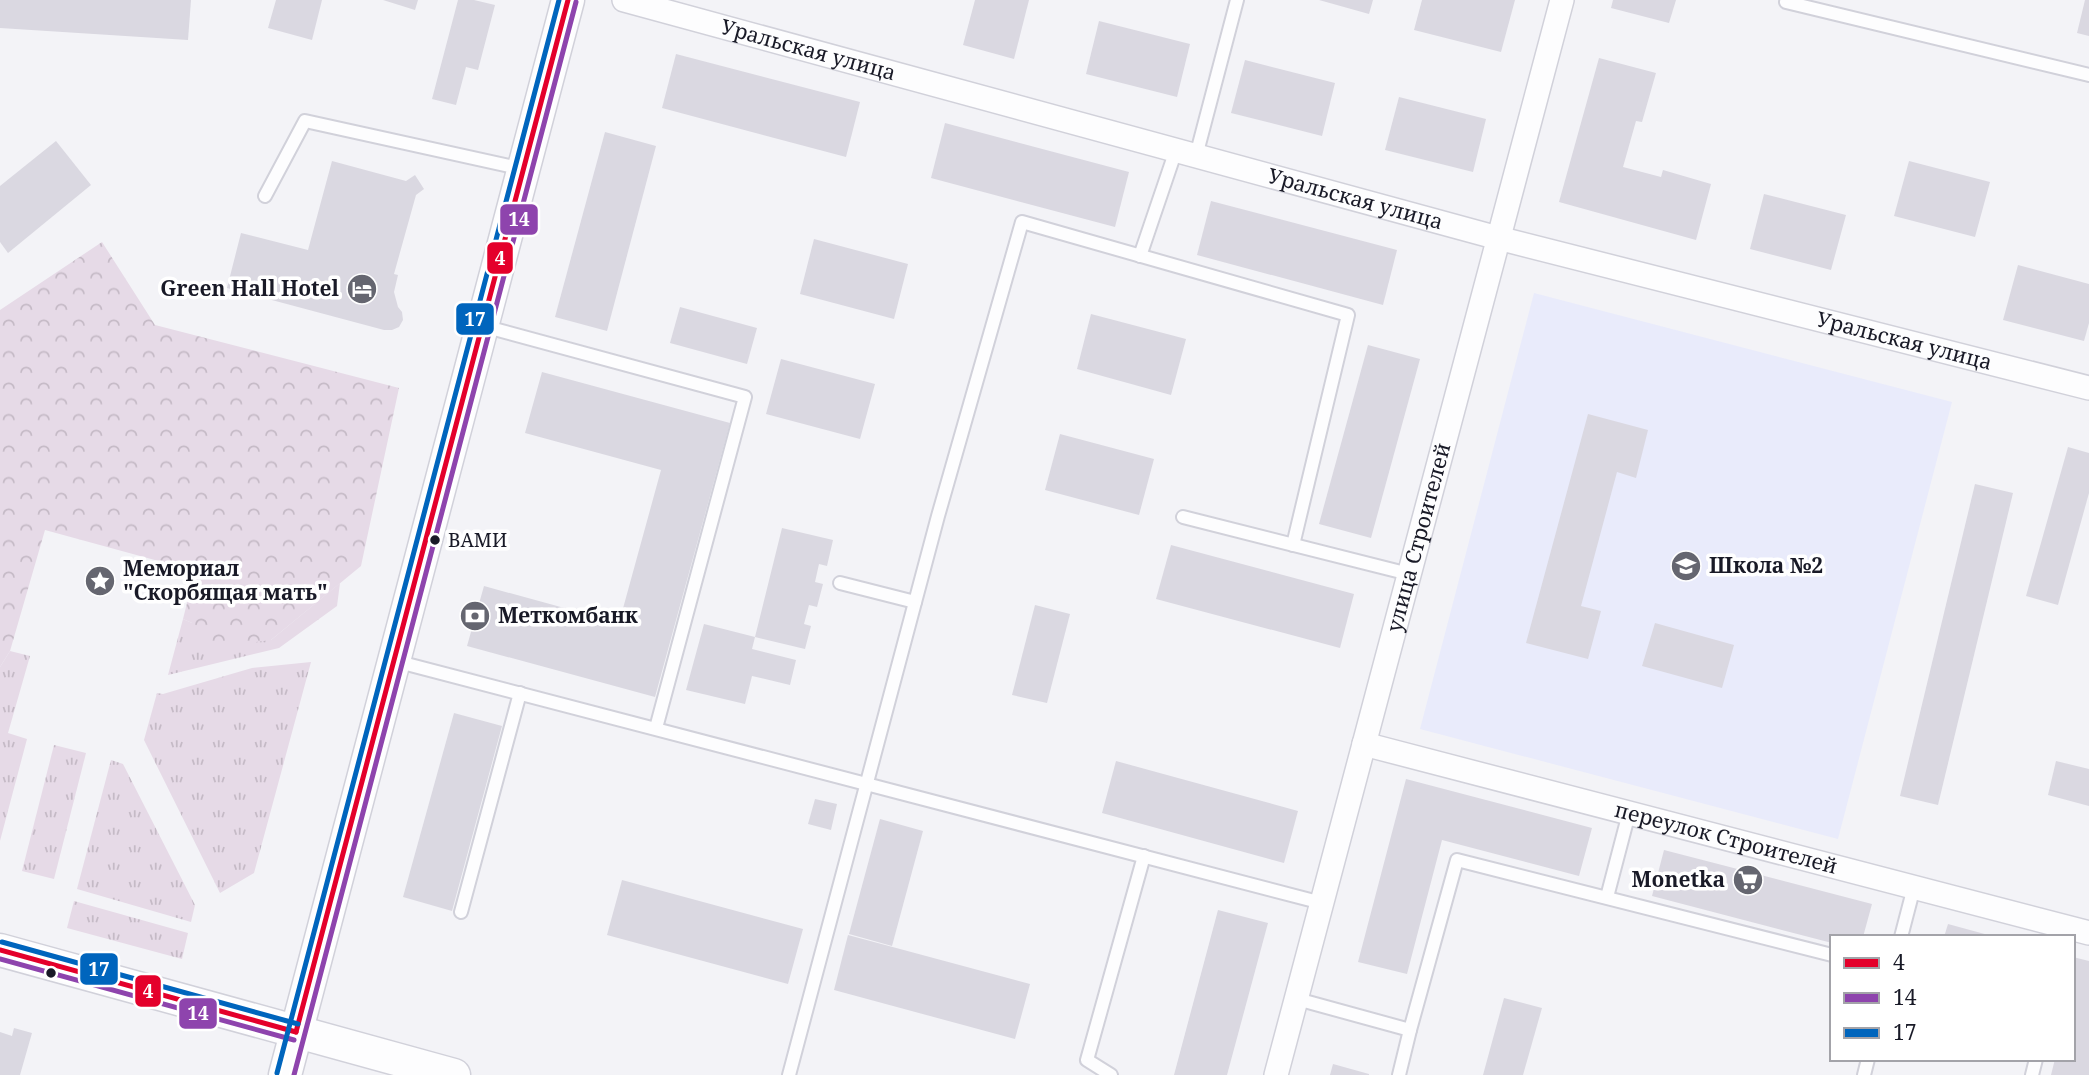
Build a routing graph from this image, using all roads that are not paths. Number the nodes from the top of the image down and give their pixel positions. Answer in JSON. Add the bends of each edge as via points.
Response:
{"nodes":[{"id":1,"x":568,"y":0,"type":"edge"},
{"id":2,"x":624,"y":0,"type":"edge"},
{"id":3,"x":1237,"y":0,"type":"edge"},
{"id":4,"x":1562,"y":0,"type":"edge"},
{"id":5,"x":1787,"y":0,"type":"edge"},
{"id":6,"x":2089,"y":75,"type":"edge"},
{"id":7,"x":1186,"y":153,"type":"junction"},
{"id":8,"x":524,"y":169,"type":"junction"},
{"id":9,"x":265,"y":196,"type":"dead end"},
{"id":10,"x":1498,"y":238,"type":"junction"},
{"id":11,"x":1140,"y":256,"type":"junction"},
{"id":12,"x":483,"y":326,"type":"junction"},
{"id":13,"x":2089,"y":388,"type":"edge"},
{"id":14,"x":1183,"y":517,"type":"dead end"},
{"id":15,"x":1293,"y":545,"type":"junction"},
{"id":16,"x":1409,"y":574,"type":"junction"},
{"id":17,"x":840,"y":583,"type":"dead end"},
{"id":18,"x":915,"y":602,"type":"junction"},
{"id":19,"x":394,"y":661,"type":"junction"},
{"id":20,"x":520,"y":693,"type":"junction"},
{"id":21,"x":656,"y":728,"type":"junction"},
{"id":22,"x":1364,"y":744,"type":"junction"},
{"id":23,"x":867,"y":783,"type":"junction"},
{"id":24,"x":1629,"y":813,"type":"junction"},
{"id":25,"x":1144,"y":856,"type":"junction"},
{"id":26,"x":1914,"y":887,"type":"junction"},
{"id":27,"x":1607,"y":897,"type":"junction"},
{"id":28,"x":1322,"y":903,"type":"junction"},
{"id":29,"x":461,"y":912,"type":"dead end"},
{"id":30,"x":2089,"y":933,"type":"edge"},
{"id":31,"x":1902,"y":935,"type":"edge"},
{"id":32,"x":0,"y":950,"type":"edge"},
{"id":33,"x":1830,"y":955,"type":"edge"},
{"id":34,"x":1297,"y":999,"type":"junction"},
{"id":35,"x":1410,"y":1030,"type":"junction"},
{"id":36,"x":296,"y":1032,"type":"junction"},
{"id":37,"x":285,"y":1075,"type":"edge"},
{"id":38,"x":453,"y":1075,"type":"edge"},
{"id":39,"x":789,"y":1075,"type":"edge"},
{"id":40,"x":1111,"y":1075,"type":"edge"},
{"id":41,"x":1276,"y":1075,"type":"edge"},
{"id":42,"x":1399,"y":1075,"type":"edge"}],
"edges":[{"from":1,"to":8,"type":"main road"},
{"from":2,"to":7,"type":"street","name":"Уральская улица"},
{"from":3,"to":7,"type":"lane"},
{"from":4,"to":10,"type":"street","name":"улица Строителей"},
{"from":5,"to":6,"type":"lane"},
{"from":7,"to":10,"type":"street","name":"Уральская улица"},
{"from":7,"to":11,"type":"lane"},
{"from":8,"to":9,"type":"lane","via":[[305,121]]},
{"from":8,"to":12,"type":"main road"},
{"from":10,"to":13,"type":"street","name":"Уральская улица"},
{"from":10,"to":16,"type":"street","name":"улица Строителей"},
{"from":11,"to":15,"type":"lane","via":[[1348,315]]},
{"from":11,"to":18,"type":"lane","via":[[1022,222]]},
{"from":12,"to":19,"type":"main road"},
{"from":12,"to":21,"type":"lane","via":[[745,397]]},
{"from":14,"to":15,"type":"lane"},
{"from":15,"to":16,"type":"lane"},
{"from":16,"to":22,"type":"street","name":"улица Строителей"},
{"from":17,"to":18,"type":"lane"},
{"from":18,"to":23,"type":"lane"},
{"from":19,"to":20,"type":"lane"},
{"from":19,"to":36,"type":"main road"},
{"from":20,"to":21,"type":"lane"},
{"from":20,"to":29,"type":"lane"},
{"from":21,"to":23,"type":"lane"},
{"from":22,"to":24,"type":"street","name":"переулок Строителей"},
{"from":22,"to":28,"type":"street","name":"улица Строителей"},
{"from":23,"to":25,"type":"lane"},
{"from":23,"to":39,"type":"lane"},
{"from":24,"to":26,"type":"street","name":"переулок Строителей"},
{"from":24,"to":27,"type":"lane"},
{"from":25,"to":28,"type":"lane"},
{"from":25,"to":40,"type":"lane","via":[[1087,1060]]},
{"from":26,"to":30,"type":"street","name":"переулок Строителей"},
{"from":26,"to":31,"type":"lane"},
{"from":27,"to":33,"type":"lane"},
{"from":27,"to":35,"type":"lane","via":[[1457,860]]},
{"from":28,"to":34,"type":"street","name":"улица Строителей"},
{"from":32,"to":36,"type":"main road"},
{"from":34,"to":35,"type":"lane"},
{"from":34,"to":41,"type":"street","name":"улица Строителей"},
{"from":35,"to":42,"type":"lane"},
{"from":36,"to":37,"type":"main road"},
{"from":36,"to":38,"type":"main road"}]}
